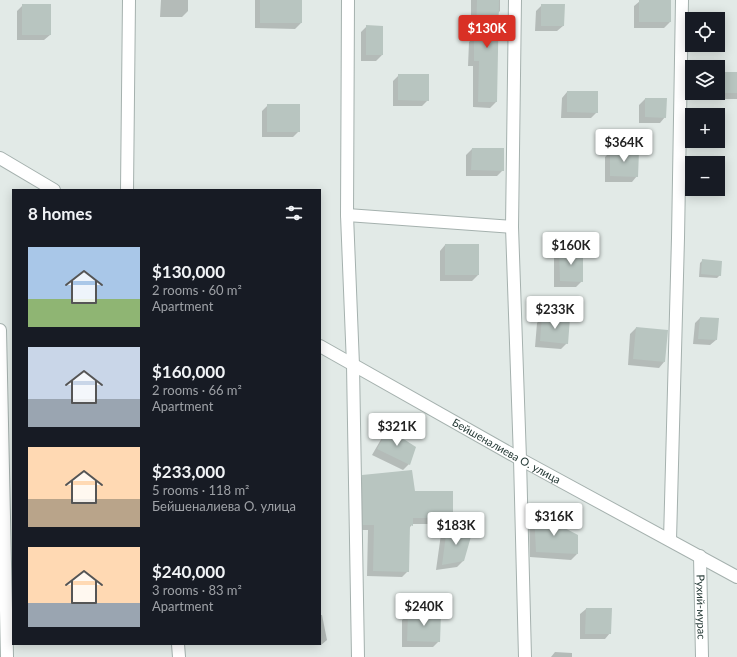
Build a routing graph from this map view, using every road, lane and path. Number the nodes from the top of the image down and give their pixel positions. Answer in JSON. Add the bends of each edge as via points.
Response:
{"nodes":[{"id":1,"x":129,"y":0,"type":"edge"},
{"id":2,"x":348,"y":0,"type":"edge"},
{"id":3,"x":515,"y":0,"type":"edge"},
{"id":4,"x":682,"y":0,"type":"edge"},
{"id":5,"x":0,"y":158,"type":"edge"},
{"id":6,"x":52,"y":189,"type":"edge"},
{"id":7,"x":127,"y":189,"type":"edge"},
{"id":8,"x":347,"y":215,"type":"junction"},
{"id":9,"x":512,"y":227,"type":"junction"},
{"id":10,"x":0,"y":330,"type":"edge"},
{"id":11,"x":321,"y":347,"type":"edge"},
{"id":12,"x":353,"y":365,"type":"junction"},
{"id":13,"x":520,"y":459,"type":"junction"},
{"id":14,"x":670,"y":540,"type":"junction"},
{"id":15,"x":700,"y":556,"type":"junction"},
{"id":16,"x":737,"y":577,"type":"edge"},
{"id":17,"x":178,"y":645,"type":"edge"},
{"id":18,"x":7,"y":657,"type":"edge"},
{"id":19,"x":179,"y":657,"type":"edge"},
{"id":20,"x":358,"y":657,"type":"edge"},
{"id":21,"x":525,"y":657,"type":"edge"},
{"id":22,"x":702,"y":657,"type":"edge"}],
"edges":[{"from":1,"to":7,"type":"street"},
{"from":2,"to":8,"type":"street"},
{"from":3,"to":9,"type":"street"},
{"from":4,"to":14,"type":"street"},
{"from":5,"to":6,"type":"street"},
{"from":8,"to":9,"type":"street"},
{"from":8,"to":12,"type":"street"},
{"from":9,"to":13,"type":"street"},
{"from":10,"to":18,"type":"street"},
{"from":11,"to":12,"type":"street","name":"Бейшеналиева О. улица"},
{"from":12,"to":13,"type":"street","name":"Бейшеналиева О. улица"},
{"from":12,"to":20,"type":"street"},
{"from":13,"to":14,"type":"street","name":"Бейшеналиева О. улица"},
{"from":13,"to":21,"type":"street"},
{"from":14,"to":15,"type":"street","name":"Бейшеналиева О. улица"},
{"from":15,"to":16,"type":"street","name":"Бейшеналиева О. улица"},
{"from":15,"to":22,"type":"street","name":"Рухий-мурас"},
{"from":17,"to":19,"type":"street"}]}
